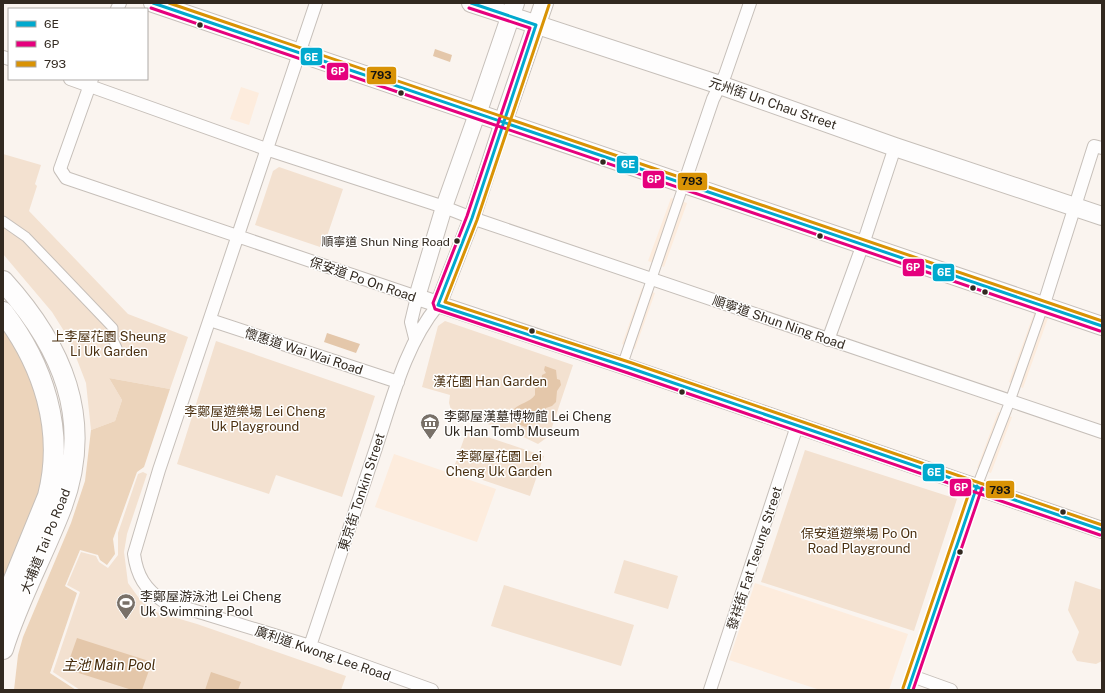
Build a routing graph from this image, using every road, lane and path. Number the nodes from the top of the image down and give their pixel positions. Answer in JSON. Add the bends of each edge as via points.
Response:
{"nodes":[{"id":1,"x":153,"y":3,"type":"edge"},
{"id":2,"x":316,"y":3,"type":"edge"},
{"id":3,"x":471,"y":3,"type":"edge"},
{"id":4,"x":544,"y":3,"type":"edge"},
{"id":5,"x":750,"y":3,"type":"edge"},
{"id":6,"x":513,"y":10,"type":"edge"},
{"id":7,"x":536,"y":25,"type":"junction"},
{"id":8,"x":300,"y":52,"type":"junction"},
{"id":9,"x":77,"y":80,"type":"edge"},
{"id":10,"x":90,"y":82,"type":"edge"},
{"id":11,"x":720,"y":84,"type":"junction"},
{"id":12,"x":477,"y":114,"type":"junction"},
{"id":13,"x":503,"y":122,"type":"junction"},
{"id":14,"x":895,"y":147,"type":"junction"},
{"id":15,"x":1102,"y":148,"type":"edge"},
{"id":16,"x":266,"y":149,"type":"junction"},
{"id":17,"x":684,"y":184,"type":"junction"},
{"id":18,"x":444,"y":207,"type":"junction"},
{"id":19,"x":1074,"y":208,"type":"junction"},
{"id":20,"x":1102,"y":216,"type":"edge"},
{"id":21,"x":472,"y":218,"type":"junction"},
{"id":22,"x":3,"y":221,"type":"edge"},
{"id":23,"x":238,"y":236,"type":"junction"},
{"id":24,"x":864,"y":244,"type":"junction"},
{"id":25,"x":652,"y":279,"type":"junction"},
{"id":26,"x":3,"y":281,"type":"edge"},
{"id":27,"x":417,"y":297,"type":"junction"},
{"id":28,"x":438,"y":305,"type":"junction"},
{"id":29,"x":1043,"y":307,"type":"junction"},
{"id":30,"x":3,"y":312,"type":"edge"},
{"id":31,"x":210,"y":320,"type":"junction"},
{"id":32,"x":1102,"y":326,"type":"edge"},
{"id":33,"x":415,"y":338,"type":"junction"},
{"id":34,"x":828,"y":340,"type":"junction"},
{"id":35,"x":117,"y":348,"type":"dead end"},
{"id":36,"x":622,"y":366,"type":"junction"},
{"id":37,"x":398,"y":382,"type":"junction"},
{"id":38,"x":1010,"y":402,"type":"junction"},
{"id":39,"x":797,"y":426,"type":"junction"},
{"id":40,"x":1102,"y":432,"type":"edge"},
{"id":41,"x":977,"y":486,"type":"junction"},
{"id":42,"x":1102,"y":530,"type":"edge"},
{"id":43,"x":3,"y":606,"type":"edge"},
{"id":44,"x":310,"y":646,"type":"junction"},
{"id":45,"x":3,"y":649,"type":"edge"},
{"id":46,"x":912,"y":676,"type":"junction"},
{"id":47,"x":432,"y":690,"type":"edge"},
{"id":48,"x":710,"y":690,"type":"edge"},
{"id":49,"x":908,"y":690,"type":"edge"},
{"id":50,"x":951,"y":690,"type":"edge"}],
"edges":[{"from":1,"to":8,"type":"main road"},
{"from":2,"to":8,"type":"street"},
{"from":3,"to":6,"type":"main road","name":"元州街 Un Chau Street"},
{"from":4,"to":7,"type":"main road","name":"東京街 Tonkin Street"},
{"from":5,"to":11,"type":"street"},
{"from":6,"to":7,"type":"main road","name":"元州街 Un Chau Street"},
{"from":6,"to":12,"type":"main road"},
{"from":7,"to":11,"type":"main road","name":"元州街 Un Chau Street"},
{"from":7,"to":13,"type":"main road","name":"東京街 Tonkin Street"},
{"from":8,"to":12,"type":"main road"},
{"from":8,"to":16,"type":"street"},
{"from":9,"to":10,"type":"street","name":"順寧道 Shun Ning Road"},
{"from":10,"to":16,"type":"street","name":"順寧道 Shun Ning Road"},
{"from":10,"to":23,"type":"street","name":"保安道 Po On Road","via":[[60,168],[66,178]]},
{"from":11,"to":14,"type":"main road","name":"元州街 Un Chau Street"},
{"from":11,"to":17,"type":"street"},
{"from":12,"to":13,"type":"main road"},
{"from":12,"to":18,"type":"street"},
{"from":13,"to":17,"type":"main road"},
{"from":13,"to":21,"type":"street","name":"東京街 Tonkin Street"},
{"from":14,"to":19,"type":"main road","name":"元州街 Un Chau Street"},
{"from":14,"to":24,"type":"street"},
{"from":15,"to":19,"type":"street","via":[[1094,146]]},
{"from":16,"to":18,"type":"street","name":"順寧道 Shun Ning Road"},
{"from":16,"to":23,"type":"street"},
{"from":17,"to":24,"type":"main road"},
{"from":17,"to":25,"type":"street"},
{"from":18,"to":21,"type":"street","name":"順寧道 Shun Ning Road"},
{"from":18,"to":27,"type":"street"},
{"from":19,"to":20,"type":"main road","name":"元州街 Un Chau Street"},
{"from":19,"to":29,"type":"street"},
{"from":21,"to":25,"type":"street","name":"順寧道 Shun Ning Road"},
{"from":21,"to":28,"type":"street","name":"東京街 Tonkin Street"},
{"from":22,"to":35,"type":"street","via":[[26,237],[113,328],[113,340]]},
{"from":23,"to":27,"type":"street","name":"保安道 Po On Road"},
{"from":23,"to":31,"type":"street"},
{"from":24,"to":29,"type":"main road"},
{"from":24,"to":34,"type":"street"},
{"from":25,"to":34,"type":"street","name":"順寧道 Shun Ning Road"},
{"from":25,"to":36,"type":"street"},
{"from":26,"to":45,"type":"main road","name":"大埔道 Tai Po Road","via":[[35,320],[60,364],[72,410],[74,440],[62,506]]},
{"from":27,"to":28,"type":"street","name":"保安道 Po On Road"},
{"from":27,"to":33,"type":"street","via":[[411,322]]},
{"from":28,"to":33,"type":"street","name":"東京街 Tonkin Street"},
{"from":28,"to":36,"type":"street","name":"保安道 Po On Road"},
{"from":29,"to":32,"type":"main road"},
{"from":29,"to":38,"type":"street"},
{"from":30,"to":43,"type":"main road","name":"大埔道 Tai Po Road","via":[[24,342],[41,379],[51,414],[54,449],[52,481],[48,496]]},
{"from":31,"to":37,"type":"street","name":"懷惠道 Wai Wai Road"},
{"from":31,"to":44,"type":"street","name":"廣利道 Kwong Lee Road","via":[[138,536],[134,554],[136,569],[143,584],[163,601]]},
{"from":33,"to":37,"type":"street","name":"東京街 Tonkin Street"},
{"from":34,"to":38,"type":"street","name":"順寧道 Shun Ning Road"},
{"from":36,"to":39,"type":"street","name":"保安道 Po On Road"},
{"from":37,"to":44,"type":"street","name":"東京街 Tonkin Street"},
{"from":38,"to":40,"type":"street","name":"順寧道 Shun Ning Road"},
{"from":38,"to":41,"type":"street"},
{"from":39,"to":41,"type":"street","name":"保安道 Po On Road"},
{"from":39,"to":48,"type":"street","name":"發祥街 Fat Tseung Street"},
{"from":41,"to":42,"type":"street","name":"保安道 Po On Road"},
{"from":41,"to":46,"type":"street"},
{"from":44,"to":47,"type":"street","name":"廣利道 Kwong Lee Road"},
{"from":46,"to":49,"type":"street"},
{"from":46,"to":50,"type":"street"}]}
